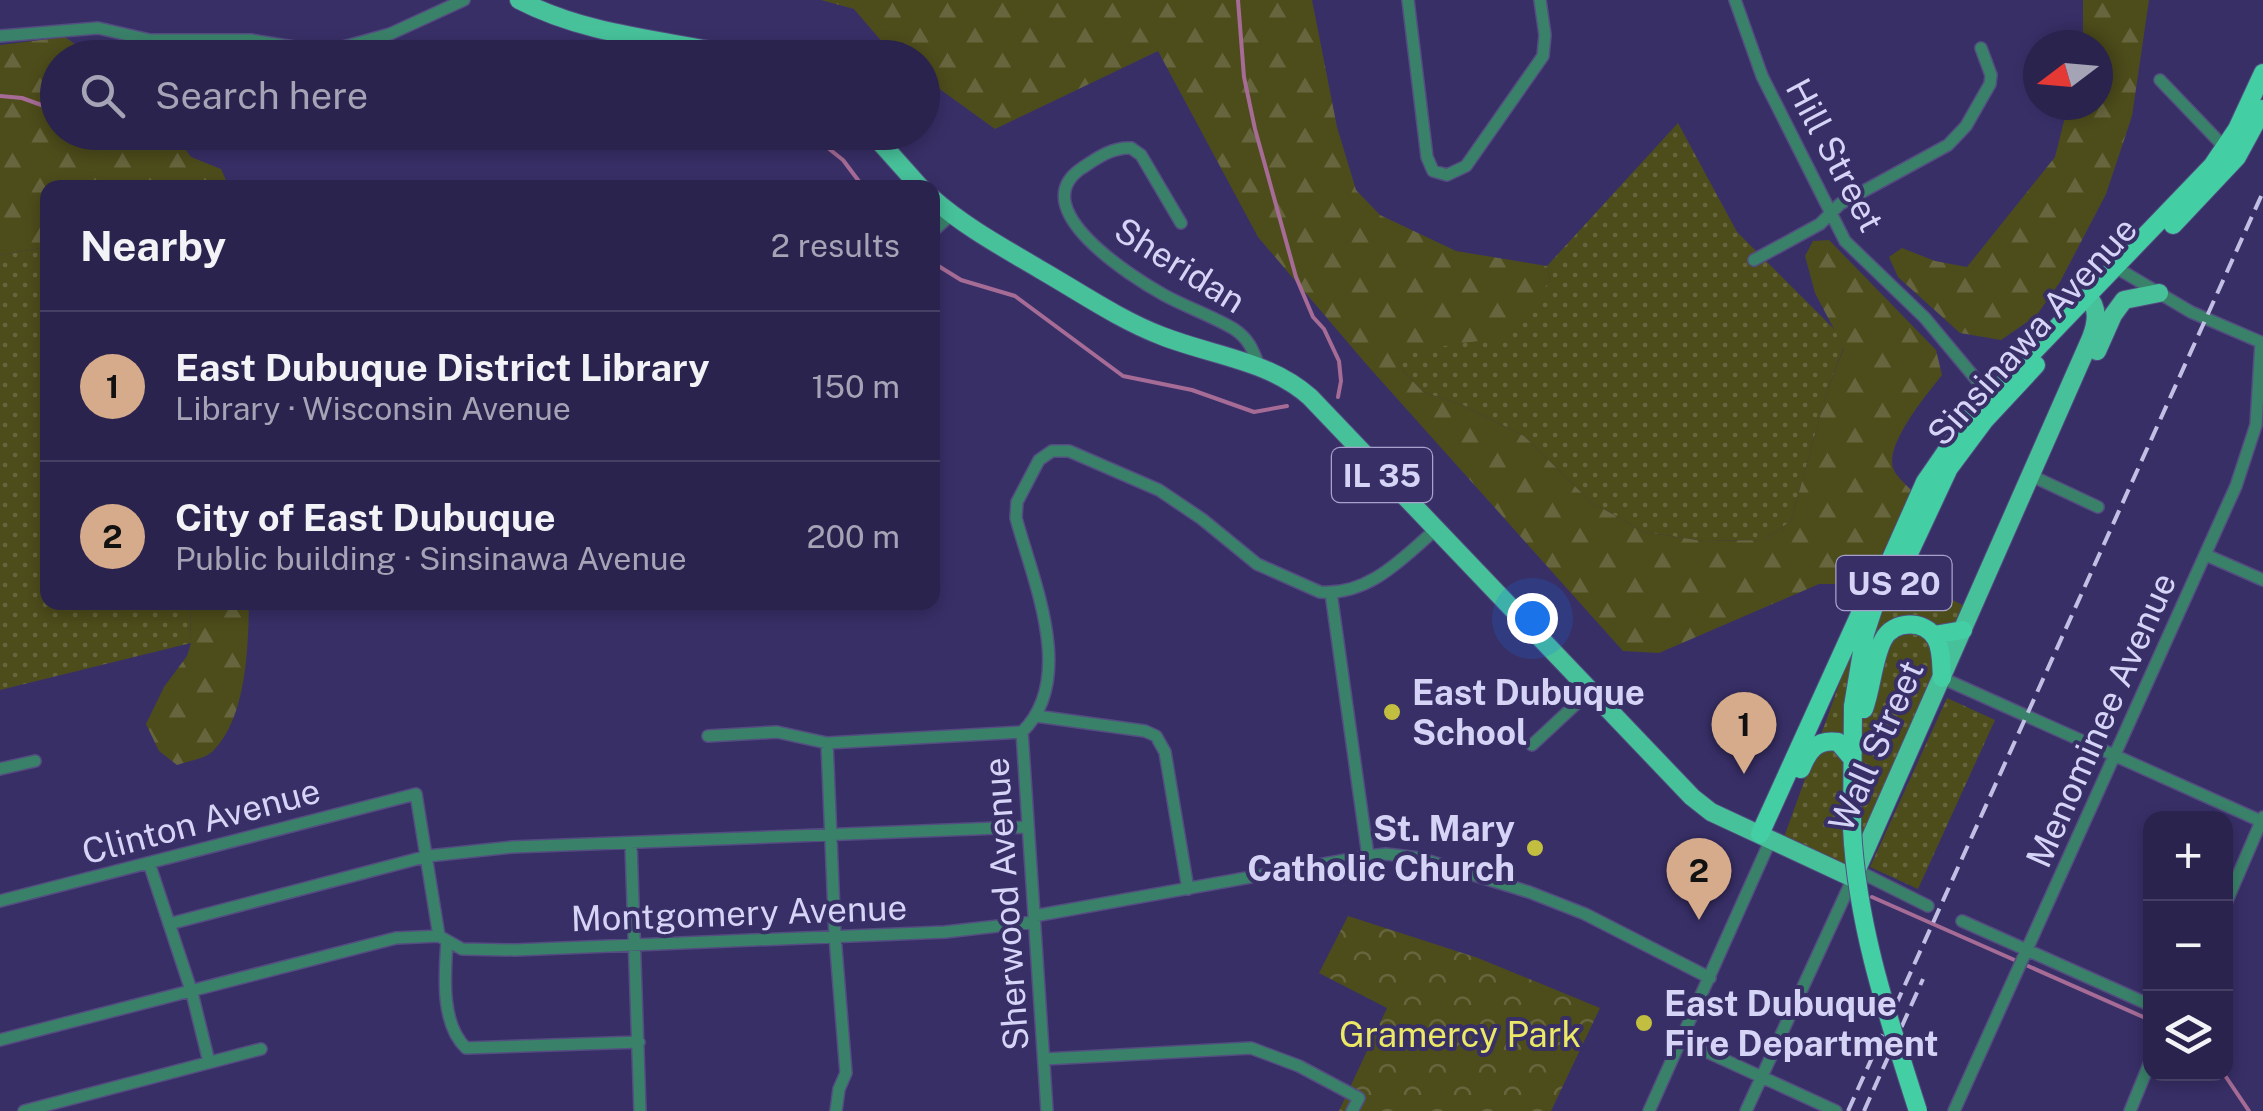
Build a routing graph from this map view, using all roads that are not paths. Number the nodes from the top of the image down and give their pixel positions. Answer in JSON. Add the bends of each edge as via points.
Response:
{"nodes":[{"id":1,"x":464,"y":0,"type":"edge"},
{"id":2,"x":519,"y":0,"type":"edge"},
{"id":3,"x":1408,"y":0,"type":"edge"},
{"id":4,"x":1540,"y":0,"type":"edge"},
{"id":5,"x":1736,"y":0,"type":"edge"},
{"id":6,"x":0,"y":36,"type":"edge"},
{"id":7,"x":150,"y":40,"type":"edge"},
{"id":8,"x":150,"y":40,"type":"edge"},
{"id":9,"x":251,"y":40,"type":"edge"},
{"id":10,"x":368,"y":40,"type":"edge"},
{"id":11,"x":654,"y":40,"type":"edge"},
{"id":12,"x":1981,"y":48,"type":"dead end"},
{"id":13,"x":2263,"y":72,"type":"edge"},
{"id":14,"x":2160,"y":80,"type":"dead end"},
{"id":15,"x":2263,"y":109,"type":"edge"},
{"id":16,"x":887,"y":150,"type":"edge"},
{"id":17,"x":2231,"y":153,"type":"junction"},
{"id":18,"x":914,"y":180,"type":"edge"},
{"id":19,"x":940,"y":204,"type":"edge"},
{"id":20,"x":952,"y":214,"type":"junction"},
{"id":21,"x":1834,"y":214,"type":"junction"},
{"id":22,"x":1182,"y":222,"type":"dead end"},
{"id":23,"x":940,"y":225,"type":"edge"},
{"id":24,"x":1754,"y":260,"type":"dead end"},
{"id":25,"x":2120,"y":270,"type":"junction"},
{"id":26,"x":2159,"y":293,"type":"junction"},
{"id":27,"x":2090,"y":298,"type":"junction"},
{"id":28,"x":2262,"y":342,"type":"edge"},
{"id":29,"x":1259,"y":366,"type":"junction"},
{"id":30,"x":2073,"y":382,"type":"junction"},
{"id":31,"x":1994,"y":400,"type":"junction"},
{"id":32,"x":2032,"y":476,"type":"junction"},
{"id":33,"x":2098,"y":507,"type":"dead end"},
{"id":34,"x":1435,"y":530,"type":"junction"},
{"id":35,"x":1904,"y":530,"type":"junction"},
{"id":36,"x":2206,"y":555,"type":"junction"},
{"id":37,"x":2263,"y":580,"type":"edge"},
{"id":38,"x":1332,"y":593,"type":"junction"},
{"id":39,"x":1963,"y":630,"type":"junction"},
{"id":40,"x":1934,"y":634,"type":"junction"},
{"id":41,"x":1942,"y":678,"type":"junction"},
{"id":42,"x":1590,"y":691,"type":"junction"},
{"id":43,"x":1864,"y":709,"type":"junction"},
{"id":44,"x":1036,"y":716,"type":"junction"},
{"id":45,"x":1022,"y":732,"type":"junction"},
{"id":46,"x":708,"y":736,"type":"dead end"},
{"id":47,"x":826,"y":743,"type":"junction"},
{"id":48,"x":1532,"y":745,"type":"dead end"},
{"id":49,"x":1850,"y":756,"type":"junction"},
{"id":50,"x":2115,"y":756,"type":"junction"},
{"id":51,"x":35,"y":761,"type":"dead end"},
{"id":52,"x":0,"y":769,"type":"edge"},
{"id":53,"x":1854,"y":785,"type":"junction"},
{"id":54,"x":2262,"y":820,"type":"edge"},
{"id":55,"x":1027,"y":827,"type":"junction"},
{"id":56,"x":830,"y":835,"type":"junction"},
{"id":57,"x":1766,"y":836,"type":"junction"},
{"id":58,"x":631,"y":844,"type":"junction"},
{"id":59,"x":428,"y":856,"type":"junction"},
{"id":60,"x":1368,"y":856,"type":"junction"},
{"id":61,"x":149,"y":863,"type":"junction"},
{"id":62,"x":1852,"y":878,"type":"junction"},
{"id":63,"x":1188,"y":889,"type":"junction"},
{"id":64,"x":0,"y":901,"type":"edge"},
{"id":65,"x":2227,"y":901,"type":"edge"},
{"id":66,"x":1928,"y":906,"type":"dead end"},
{"id":67,"x":1034,"y":919,"type":"junction"},
{"id":68,"x":1962,"y":921,"type":"dead end"},
{"id":69,"x":169,"y":924,"type":"junction"},
{"id":70,"x":835,"y":936,"type":"junction"},
{"id":71,"x":443,"y":939,"type":"junction"},
{"id":72,"x":636,"y":944,"type":"junction"},
{"id":73,"x":2024,"y":954,"type":"junction"},
{"id":74,"x":1710,"y":978,"type":"junction"},
{"id":75,"x":192,"y":993,"type":"junction"},
{"id":76,"x":2143,"y":1003,"type":"edge"},
{"id":77,"x":0,"y":1040,"type":"edge"},
{"id":78,"x":1681,"y":1040,"type":"junction"},
{"id":79,"x":639,"y":1042,"type":"junction"},
{"id":80,"x":261,"y":1049,"type":"dead end"},
{"id":81,"x":1044,"y":1058,"type":"junction"},
{"id":82,"x":209,"y":1062,"type":"junction"},
{"id":83,"x":1762,"y":1076,"type":"junction"},
{"id":84,"x":2143,"y":1079,"type":"edge"},
{"id":85,"x":24,"y":1111,"type":"edge"},
{"id":86,"x":640,"y":1111,"type":"edge"},
{"id":87,"x":836,"y":1111,"type":"edge"},
{"id":88,"x":1047,"y":1111,"type":"edge"},
{"id":89,"x":1352,"y":1111,"type":"edge"},
{"id":90,"x":1649,"y":1111,"type":"edge"},
{"id":91,"x":1746,"y":1111,"type":"edge"},
{"id":92,"x":1836,"y":1111,"type":"edge"},
{"id":93,"x":1918,"y":1111,"type":"edge"},
{"id":94,"x":1954,"y":1111,"type":"edge"},
{"id":95,"x":2130,"y":1111,"type":"edge"}],
"edges":[{"from":1,"to":10,"type":"street"},
{"from":2,"to":11,"type":"main road","via":[[586,27]]},
{"from":3,"to":4,"type":"street","via":[[1427,157],[1438,174],[1466,166],[1543,56]]},
{"from":5,"to":21,"type":"street","name":"Hill Street","via":[[1762,76]]},
{"from":6,"to":7,"type":"street","via":[[98,28]]},
{"from":8,"to":9,"type":"street"},
{"from":12,"to":21,"type":"street","via":[[1990,84],[1957,137],[1840,204]]},
{"from":13,"to":17,"type":"highway","name":"Sinsinawa Avenue","number":"US 20"},
{"from":14,"to":17,"type":"street"},
{"from":15,"to":17,"type":"highway","name":"Sinsinawa Avenue","number":"US 20"},
{"from":16,"to":18,"type":"main road"},
{"from":17,"to":25,"type":"highway","name":"Sinsinawa Avenue","number":"US 20"},
{"from":19,"to":20,"type":"main road","number":"IL 35"},
{"from":20,"to":23,"type":"street"},
{"from":20,"to":29,"type":"main road","number":"IL 35","via":[[1130,322]]},
{"from":21,"to":24,"type":"street"},
{"from":21,"to":31,"type":"street","name":"Hill Street","via":[[1850,249],[1925,318]]},
{"from":22,"to":29,"type":"street","name":"Sheridan","via":[[1131,148],[1074,173],[1064,195],[1068,213],[1092,243],[1139,280],[1235,330],[1252,344]]},
{"from":25,"to":26,"type":"street"},
{"from":25,"to":27,"type":"highway","name":"Sinsinawa Avenue","number":"US 20"},
{"from":26,"to":28,"type":"street"},
{"from":26,"to":30,"type":"main road","via":[[2119,305],[2089,369]]},
{"from":27,"to":30,"type":"main road","name":"Wall Street","via":[[2097,318]]},
{"from":27,"to":31,"type":"highway","name":"Sinsinawa Avenue","number":"US 20"},
{"from":28,"to":36,"type":"street","name":"Menominee Avenue","via":[[2254,435]]},
{"from":29,"to":34,"type":"main road","number":"IL 35","via":[[1310,397]]},
{"from":30,"to":32,"type":"main road","name":"Wall Street"},
{"from":31,"to":35,"type":"highway","name":"Sinsinawa Avenue","number":"US 20","via":[[1945,450]]},
{"from":31,"to":43,"type":"highway","name":"Sinsinawa Avenue","number":"US 20","via":[[1949,468],[1898,574],[1878,626]]},
{"from":32,"to":33,"type":"street"},
{"from":32,"to":39,"type":"main road","name":"Wall Street"},
{"from":34,"to":38,"type":"street","via":[[1378,578]]},
{"from":34,"to":42,"type":"main road","number":"IL 35"},
{"from":35,"to":49,"type":"highway","name":"Sinsinawa Avenue","number":"US 20","via":[[1865,634]]},
{"from":35,"to":57,"type":"highway","via":[[1866,600]]},
{"from":36,"to":37,"type":"street"},
{"from":36,"to":50,"type":"street","name":"Menominee Avenue"},
{"from":38,"to":44,"type":"street","name":"Sherwood Avenue","via":[[1270,572],[1173,499],[1079,455],[1052,452],[1033,468],[1016,509],[1050,651]]},
{"from":38,"to":60,"type":"street"},
{"from":39,"to":40,"type":"highway"},
{"from":39,"to":41,"type":"main road","name":"Wall Street"},
{"from":40,"to":41,"type":"highway"},
{"from":40,"to":43,"type":"highway","via":[[1914,624],[1890,630]]},
{"from":41,"to":50,"type":"street"},
{"from":41,"to":62,"type":"main road","name":"Wall Street"},
{"from":42,"to":48,"type":"street"},
{"from":42,"to":57,"type":"main road","number":"IL 35","via":[[1702,806]]},
{"from":43,"to":53,"type":"highway","name":"Sinsinawa Avenue","number":"US 20"},
{"from":44,"to":45,"type":"street","name":"Sherwood Avenue"},
{"from":44,"to":63,"type":"street","via":[[1156,736],[1165,752]]},
{"from":45,"to":47,"type":"street"},
{"from":45,"to":55,"type":"street","name":"Sherwood Avenue"},
{"from":46,"to":47,"type":"street","via":[[787,733]]},
{"from":47,"to":56,"type":"street"},
{"from":49,"to":53,"type":"highway","name":"Sinsinawa Avenue","number":"US 20"},
{"from":49,"to":57,"type":"highway","via":[[1838,742],[1812,748]]},
{"from":50,"to":54,"type":"street"},
{"from":50,"to":73,"type":"street","name":"Menominee Avenue"},
{"from":51,"to":52,"type":"street"},
{"from":53,"to":93,"type":"highway","number":"US 20","bridge":true,"via":[[1854,867],[1864,936]]},
{"from":54,"to":65,"type":"street"},
{"from":55,"to":56,"type":"street"},
{"from":55,"to":67,"type":"street","name":"Sherwood Avenue"},
{"from":56,"to":58,"type":"street"},
{"from":56,"to":70,"type":"street"},
{"from":57,"to":62,"type":"main road","number":"IL 35"},
{"from":57,"to":74,"type":"street"},
{"from":58,"to":59,"type":"street","via":[[512,846]]},
{"from":58,"to":72,"type":"street"},
{"from":59,"to":61,"type":"street","name":"Clinton Avenue","via":[[416,794]]},
{"from":59,"to":69,"type":"street"},
{"from":59,"to":71,"type":"street"},
{"from":60,"to":63,"type":"street","name":"Montgomery Avenue"},
{"from":60,"to":74,"type":"street","name":"Montgomery Avenue","via":[[1418,858],[1529,892]]},
{"from":61,"to":64,"type":"street","name":"Clinton Avenue"},
{"from":61,"to":69,"type":"street"},
{"from":62,"to":66,"type":"street","via":[[1864,874]]},
{"from":62,"to":83,"type":"street","name":"Wall Street"},
{"from":63,"to":67,"type":"street","name":"Montgomery Avenue"},
{"from":67,"to":70,"type":"street","name":"Montgomery Avenue","via":[[945,932]]},
{"from":67,"to":81,"type":"street","name":"Sherwood Avenue"},
{"from":68,"to":73,"type":"street"},
{"from":69,"to":75,"type":"street"},
{"from":70,"to":72,"type":"street","name":"Montgomery Avenue"},
{"from":70,"to":87,"type":"street","via":[[846,1074]]},
{"from":71,"to":72,"type":"street","name":"Montgomery Avenue","via":[[474,950]]},
{"from":71,"to":75,"type":"street","name":"Montgomery Avenue","via":[[396,938]]},
{"from":71,"to":79,"type":"street","via":[[444,985],[456,1038],[466,1048]]},
{"from":72,"to":79,"type":"street"},
{"from":73,"to":76,"type":"street"},
{"from":73,"to":94,"type":"street","name":"Menominee Avenue"},
{"from":74,"to":78,"type":"street"},
{"from":75,"to":77,"type":"street","name":"Montgomery Avenue"},
{"from":75,"to":82,"type":"street"},
{"from":78,"to":83,"type":"street"},
{"from":78,"to":90,"type":"street"},
{"from":79,"to":86,"type":"street"},
{"from":80,"to":82,"type":"street"},
{"from":81,"to":88,"type":"street","name":"Sherwood Avenue"},
{"from":81,"to":89,"type":"street","via":[[1252,1048],[1359,1098]]},
{"from":82,"to":85,"type":"street"},
{"from":83,"to":91,"type":"street","name":"Wall Street"},
{"from":83,"to":92,"type":"street"},
{"from":84,"to":95,"type":"street"}]}
